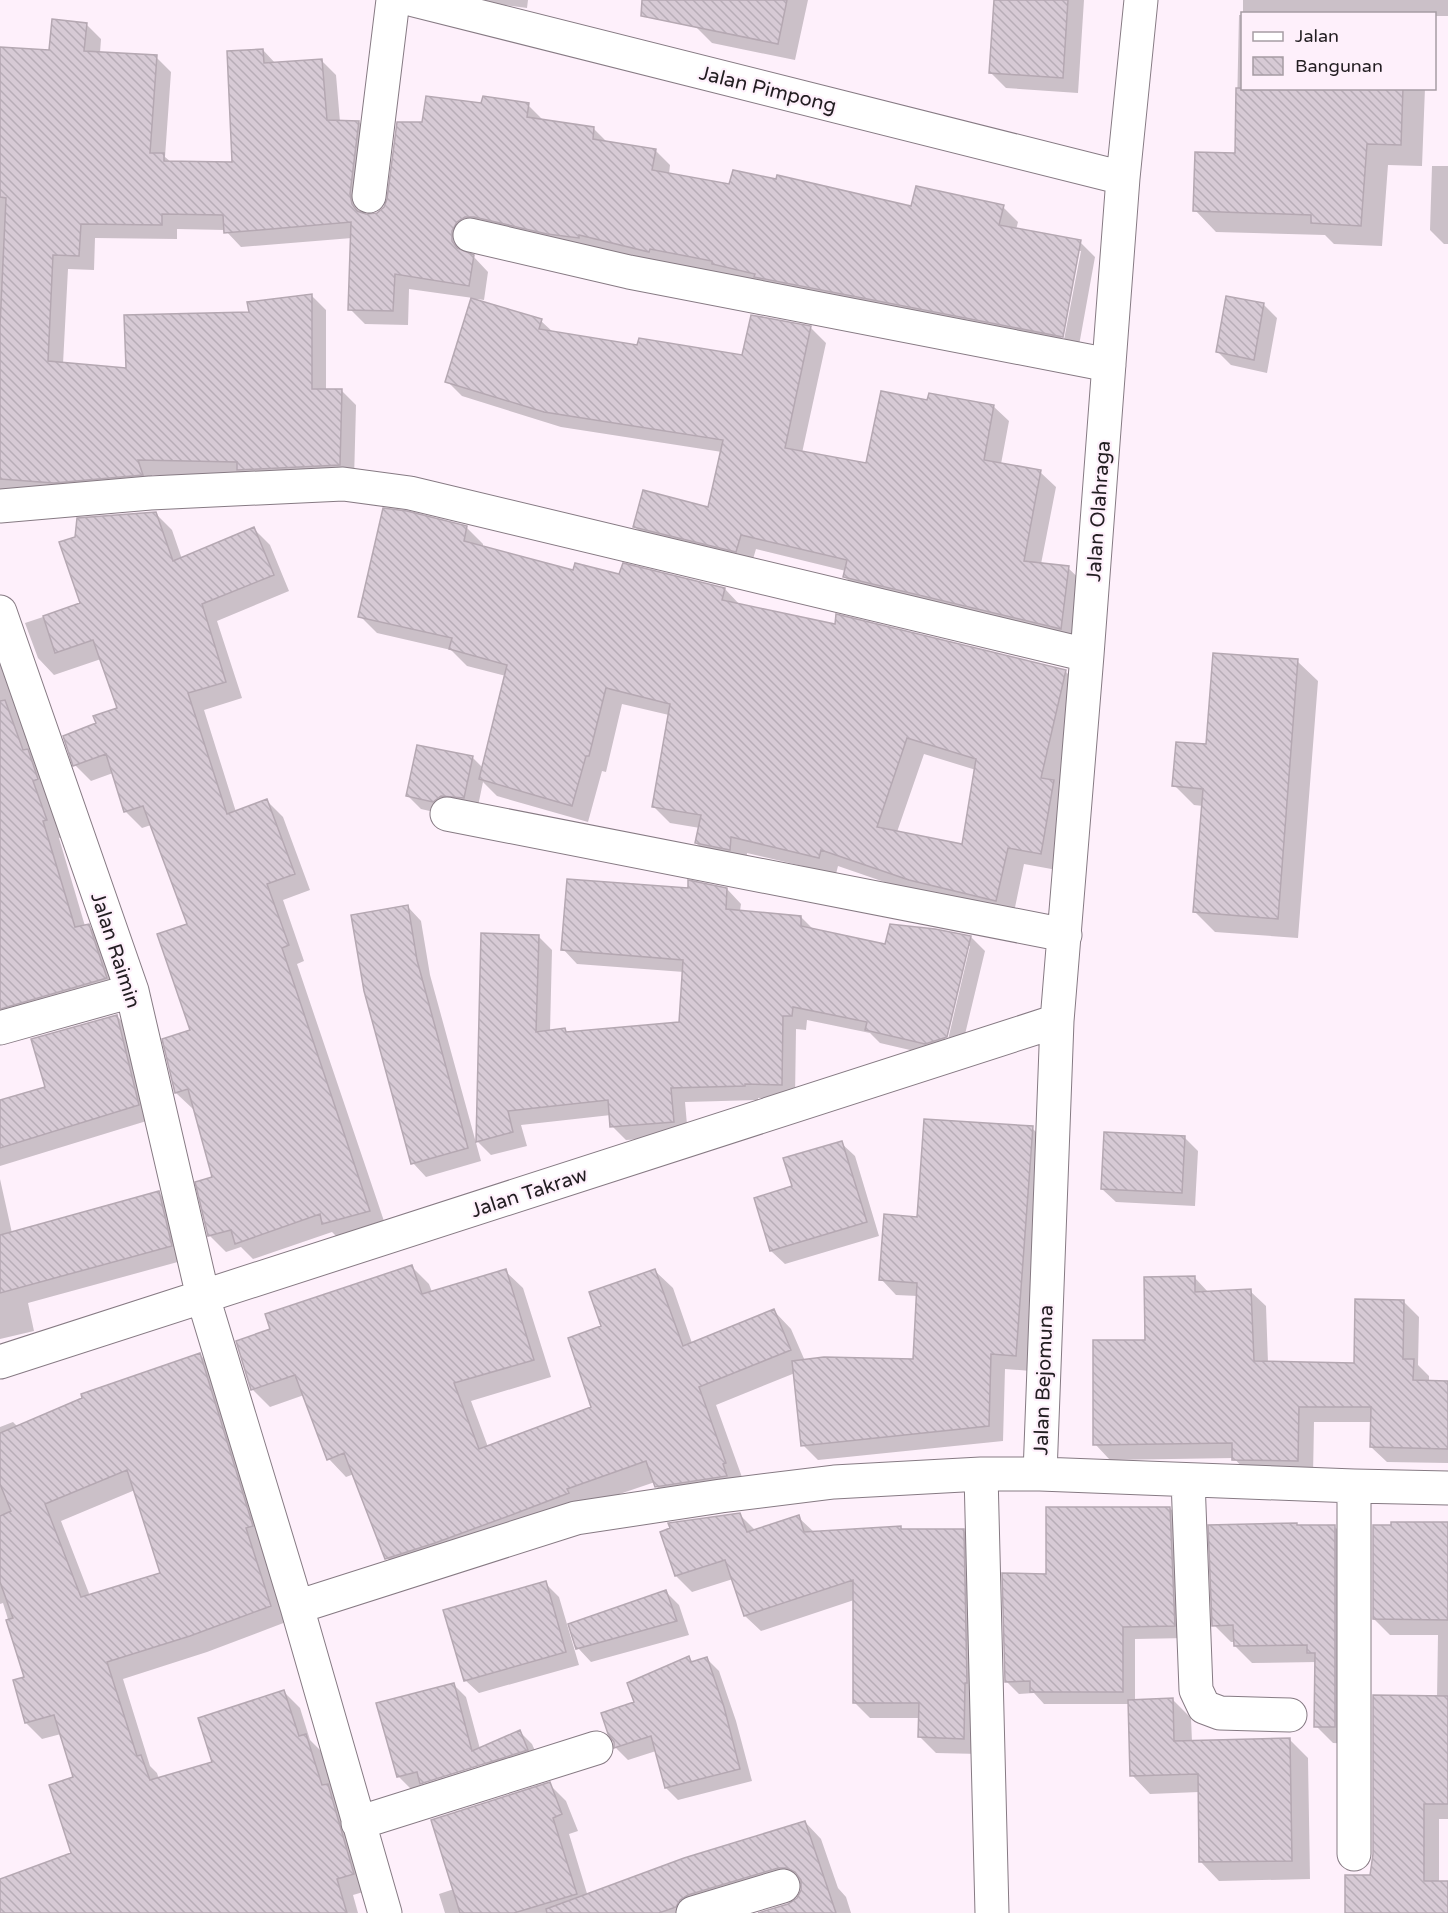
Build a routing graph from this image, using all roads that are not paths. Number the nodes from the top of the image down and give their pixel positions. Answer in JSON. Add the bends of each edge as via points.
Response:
{"nodes":[{"id":1,"x":393,"y":0,"type":"edge"},
{"id":2,"x":414,"y":0,"type":"edge"},
{"id":3,"x":1141,"y":0,"type":"edge"},
{"id":4,"x":1122,"y":178,"type":"junction"},
{"id":5,"x":369,"y":196,"type":"dead end"},
{"id":6,"x":470,"y":235,"type":"dead end"},
{"id":7,"x":1109,"y":365,"type":"junction"},
{"id":8,"x":0,"y":506,"type":"edge"},
{"id":9,"x":0,"y":612,"type":"edge"},
{"id":10,"x":1087,"y":655,"type":"junction"},
{"id":11,"x":447,"y":814,"type":"dead end"},
{"id":12,"x":1065,"y":935,"type":"junction"},
{"id":13,"x":132,"y":991,"type":"junction"},
{"id":14,"x":1057,"y":1021,"type":"junction"},
{"id":15,"x":0,"y":1028,"type":"edge"},
{"id":16,"x":203,"y":1297,"type":"junction"},
{"id":17,"x":0,"y":1362,"type":"edge"},
{"id":18,"x":981,"y":1474,"type":"junction"},
{"id":19,"x":1040,"y":1474,"type":"junction"},
{"id":20,"x":1188,"y":1480,"type":"junction"},
{"id":21,"x":1354,"y":1486,"type":"junction"},
{"id":22,"x":1448,"y":1488,"type":"edge"},
{"id":23,"x":297,"y":1607,"type":"junction"},
{"id":24,"x":1290,"y":1715,"type":"dead end"},
{"id":25,"x":596,"y":1749,"type":"dead end"},
{"id":26,"x":358,"y":1823,"type":"junction"},
{"id":27,"x":1354,"y":1854,"type":"dead end"},
{"id":28,"x":783,"y":1886,"type":"dead end"},
{"id":29,"x":385,"y":1913,"type":"edge"},
{"id":30,"x":693,"y":1913,"type":"edge"},
{"id":31,"x":992,"y":1913,"type":"edge"}],
"edges":[{"from":1,"to":5,"type":"street"},
{"from":2,"to":4,"type":"street","name":"Jalan Pimpong"},
{"from":3,"to":4,"type":"street","name":"Jalan Olahraga"},
{"from":4,"to":7,"type":"street","name":"Jalan Olahraga"},
{"from":6,"to":7,"type":"street","via":[[629,272]]},
{"from":7,"to":10,"type":"street","name":"Jalan Olahraga"},
{"from":8,"to":10,"type":"street","via":[[150,493],[343,484],[410,493]]},
{"from":9,"to":13,"type":"street","name":"Jalan Raimin"},
{"from":10,"to":12,"type":"street","name":"Jalan Olahraga"},
{"from":11,"to":12,"type":"street"},
{"from":12,"to":14,"type":"street","name":"Jalan Olahraga"},
{"from":13,"to":15,"type":"street"},
{"from":13,"to":16,"type":"street","name":"Jalan Raimin"},
{"from":14,"to":16,"type":"street","name":"Jalan Takraw"},
{"from":14,"to":19,"type":"street","name":"Jalan Bejomuna"},
{"from":16,"to":17,"type":"street","name":"Jalan Takraw"},
{"from":16,"to":23,"type":"street","name":"Jalan Raimin"},
{"from":18,"to":19,"type":"street"},
{"from":18,"to":23,"type":"street","via":[[834,1482],[576,1518]]},
{"from":18,"to":31,"type":"street"},
{"from":19,"to":20,"type":"street","name":"Jalan Bejomuna"},
{"from":20,"to":21,"type":"street","name":"Jalan Bejomuna"},
{"from":20,"to":24,"type":"street","via":[[1196,1690],[1204,1707],[1220,1713]]},
{"from":21,"to":22,"type":"street","name":"Jalan Bejomuna"},
{"from":21,"to":27,"type":"street"},
{"from":23,"to":26,"type":"street","name":"Jalan Raimin"},
{"from":25,"to":26,"type":"street"},
{"from":26,"to":29,"type":"street","name":"Jalan Raimin"},
{"from":28,"to":30,"type":"street"}]}
